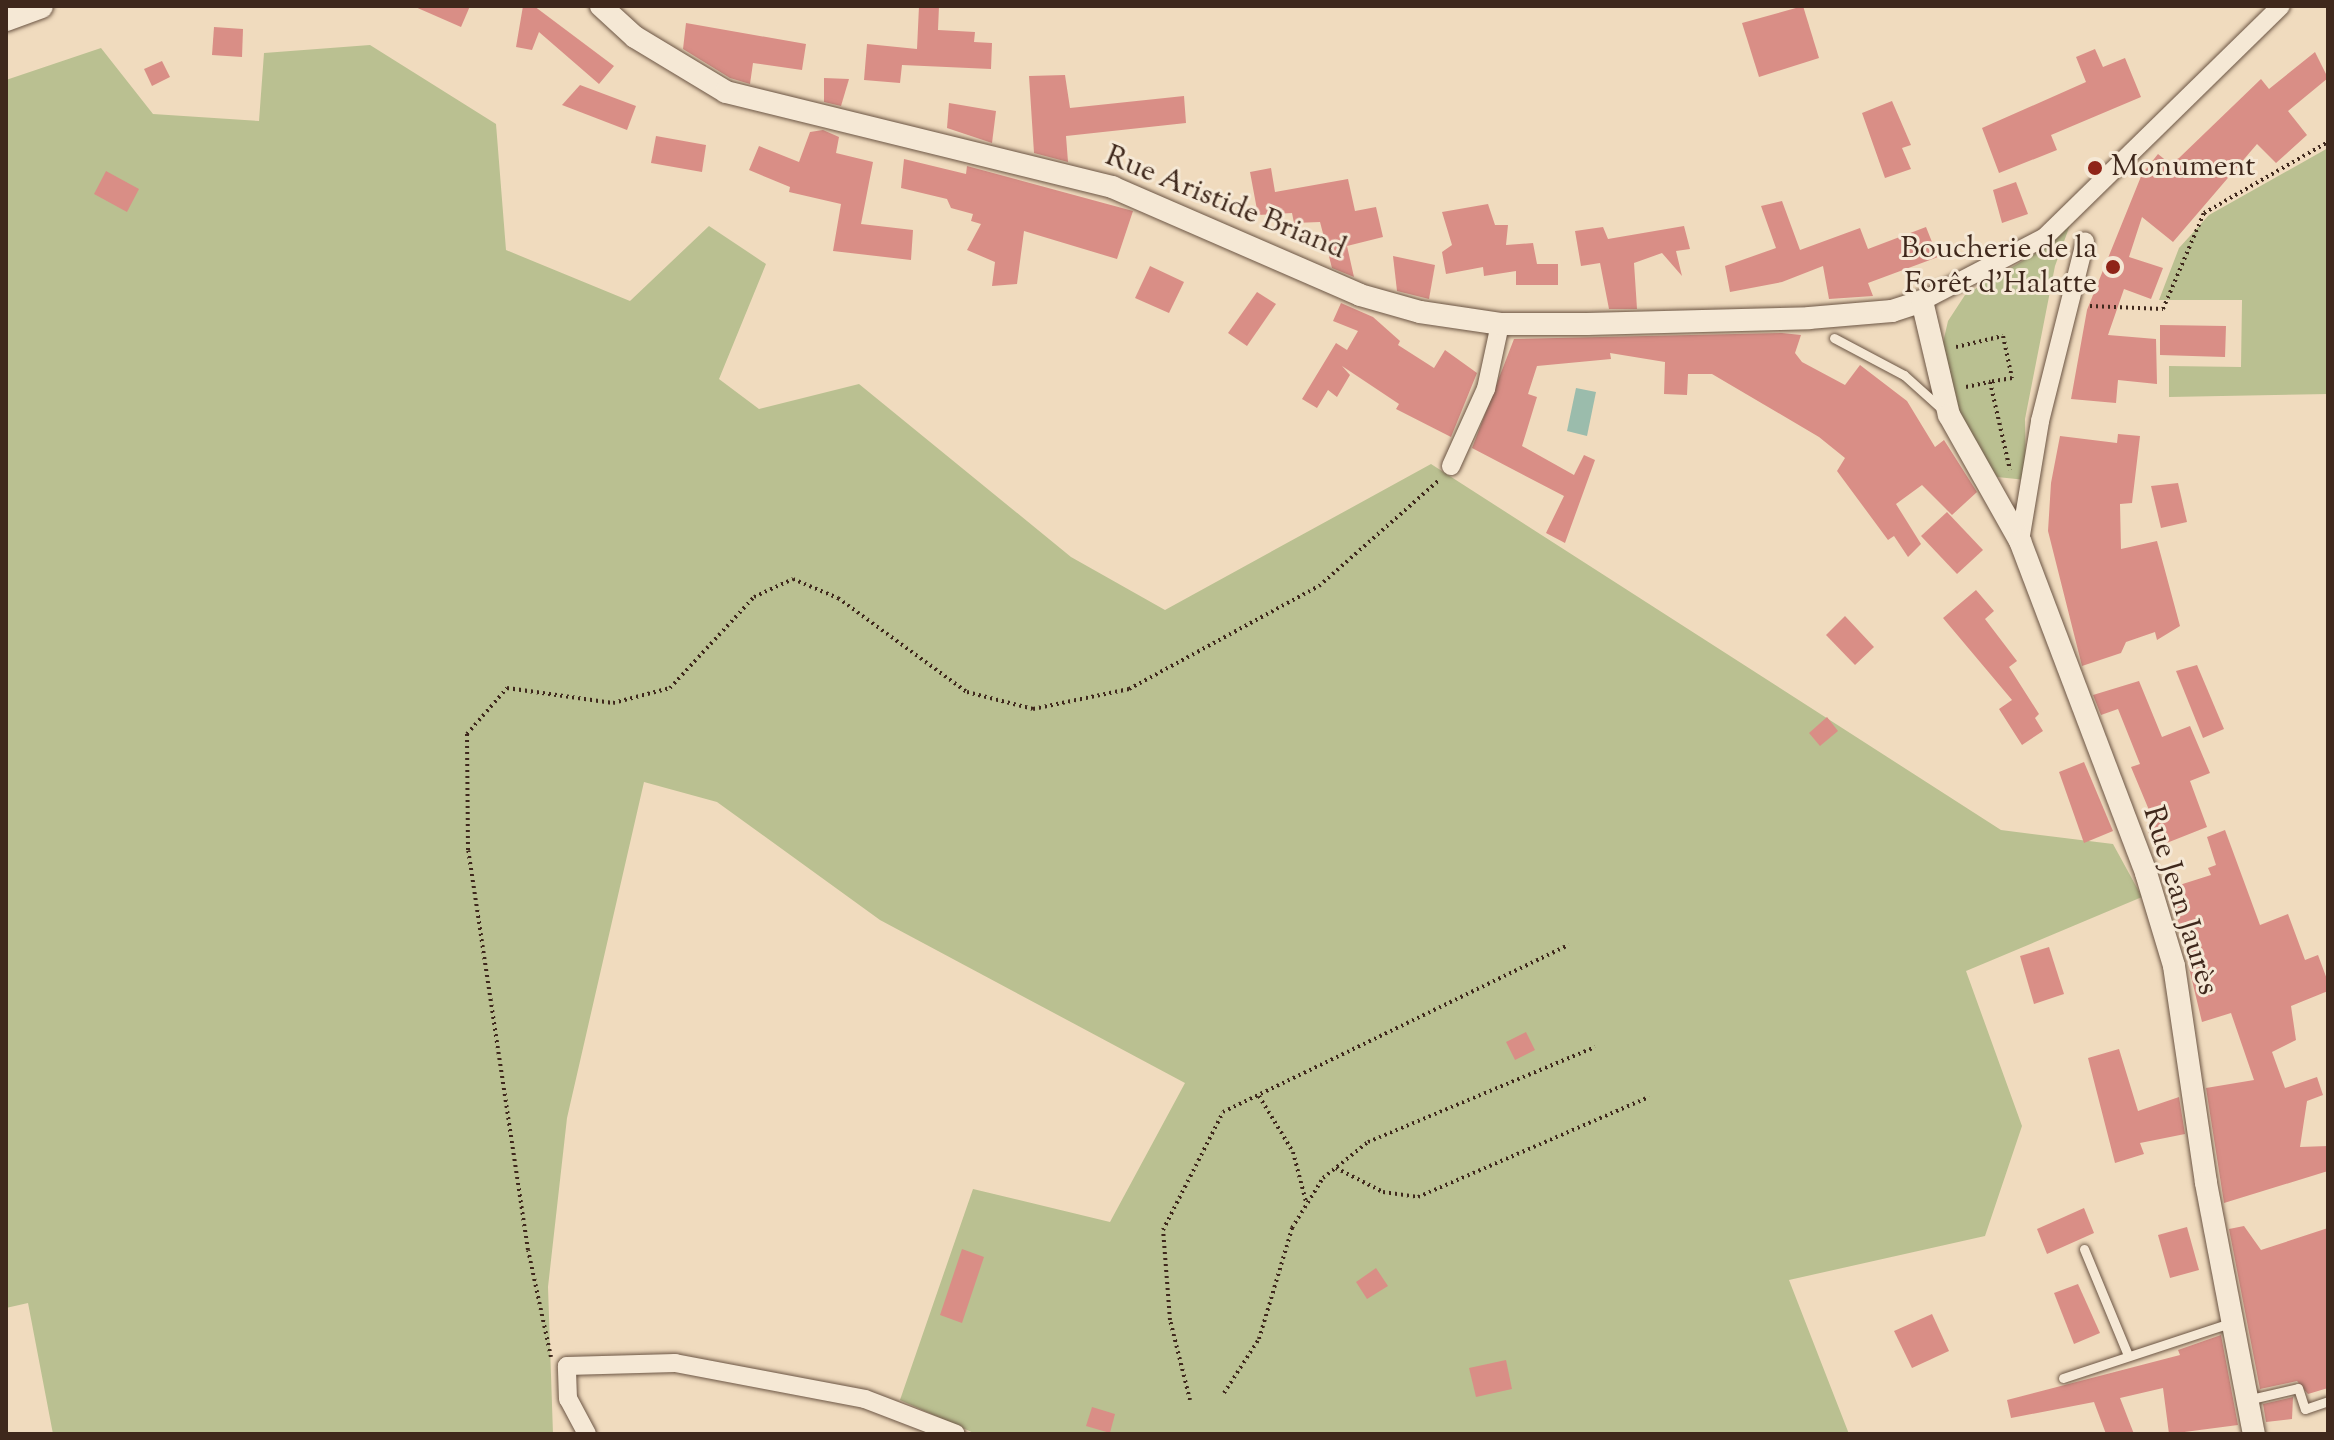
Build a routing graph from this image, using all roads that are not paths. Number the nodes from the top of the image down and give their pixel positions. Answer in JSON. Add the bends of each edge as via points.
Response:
{"nodes":[{"id":1,"x":41,"y":6,"type":"edge"},
{"id":2,"x":601,"y":6,"type":"edge"},
{"id":3,"x":2281,"y":6,"type":"edge"},
{"id":4,"x":6,"y":19,"type":"edge"},
{"id":5,"x":2085,"y":242,"type":"dead end"},
{"id":6,"x":1922,"y":301,"type":"junction"},
{"id":7,"x":1500,"y":324,"type":"junction"},
{"id":8,"x":1834,"y":338,"type":"dead end"},
{"id":9,"x":1949,"y":415,"type":"junction"},
{"id":10,"x":1451,"y":466,"type":"road end"},
{"id":11,"x":2020,"y":541,"type":"junction"},
{"id":12,"x":2084,"y":1249,"type":"dead end"},
{"id":13,"x":2237,"y":1321,"type":"junction"},
{"id":14,"x":2128,"y":1355,"type":"junction"},
{"id":15,"x":2063,"y":1378,"type":"dead end"},
{"id":16,"x":2251,"y":1399,"type":"junction"},
{"id":17,"x":2328,"y":1401,"type":"edge"},
{"id":18,"x":587,"y":1434,"type":"edge"},
{"id":19,"x":956,"y":1434,"type":"edge"},
{"id":20,"x":2254,"y":1434,"type":"edge"}],
"edges":[{"from":1,"to":4,"type":"main road"},
{"from":2,"to":7,"type":"street","name":"Rue Aristide Briand","via":[[635,37],[726,92],[1112,187],[1360,295]]},
{"from":3,"to":6,"type":"street","via":[[2045,237]]},
{"from":5,"to":11,"type":"street"},
{"from":6,"to":7,"type":"street","name":"Rue Aristide Briand","via":[[1892,311],[1809,318]]},
{"from":6,"to":9,"type":"street","name":"Rue Jean Jaurès"},
{"from":7,"to":10,"type":"street","via":[[1486,389]]},
{"from":8,"to":9,"type":"lane","via":[[1904,375]]},
{"from":9,"to":11,"type":"street","name":"Rue Jean Jaurès"},
{"from":11,"to":13,"type":"street","name":"Rue Jean Jaurès","via":[[2146,873],[2174,966],[2206,1183]]},
{"from":12,"to":14,"type":"lane"},
{"from":13,"to":14,"type":"lane"},
{"from":13,"to":16,"type":"street","name":"Rue Jean Jaurès"},
{"from":14,"to":15,"type":"lane"},
{"from":16,"to":17,"type":"lane","via":[[2298,1388],[2305,1409]]},
{"from":16,"to":20,"type":"street","name":"Rue Jean Jaurès"},
{"from":18,"to":19,"type":"street","via":[[568,1399],[567,1366],[675,1363],[882,1403]]}]}
